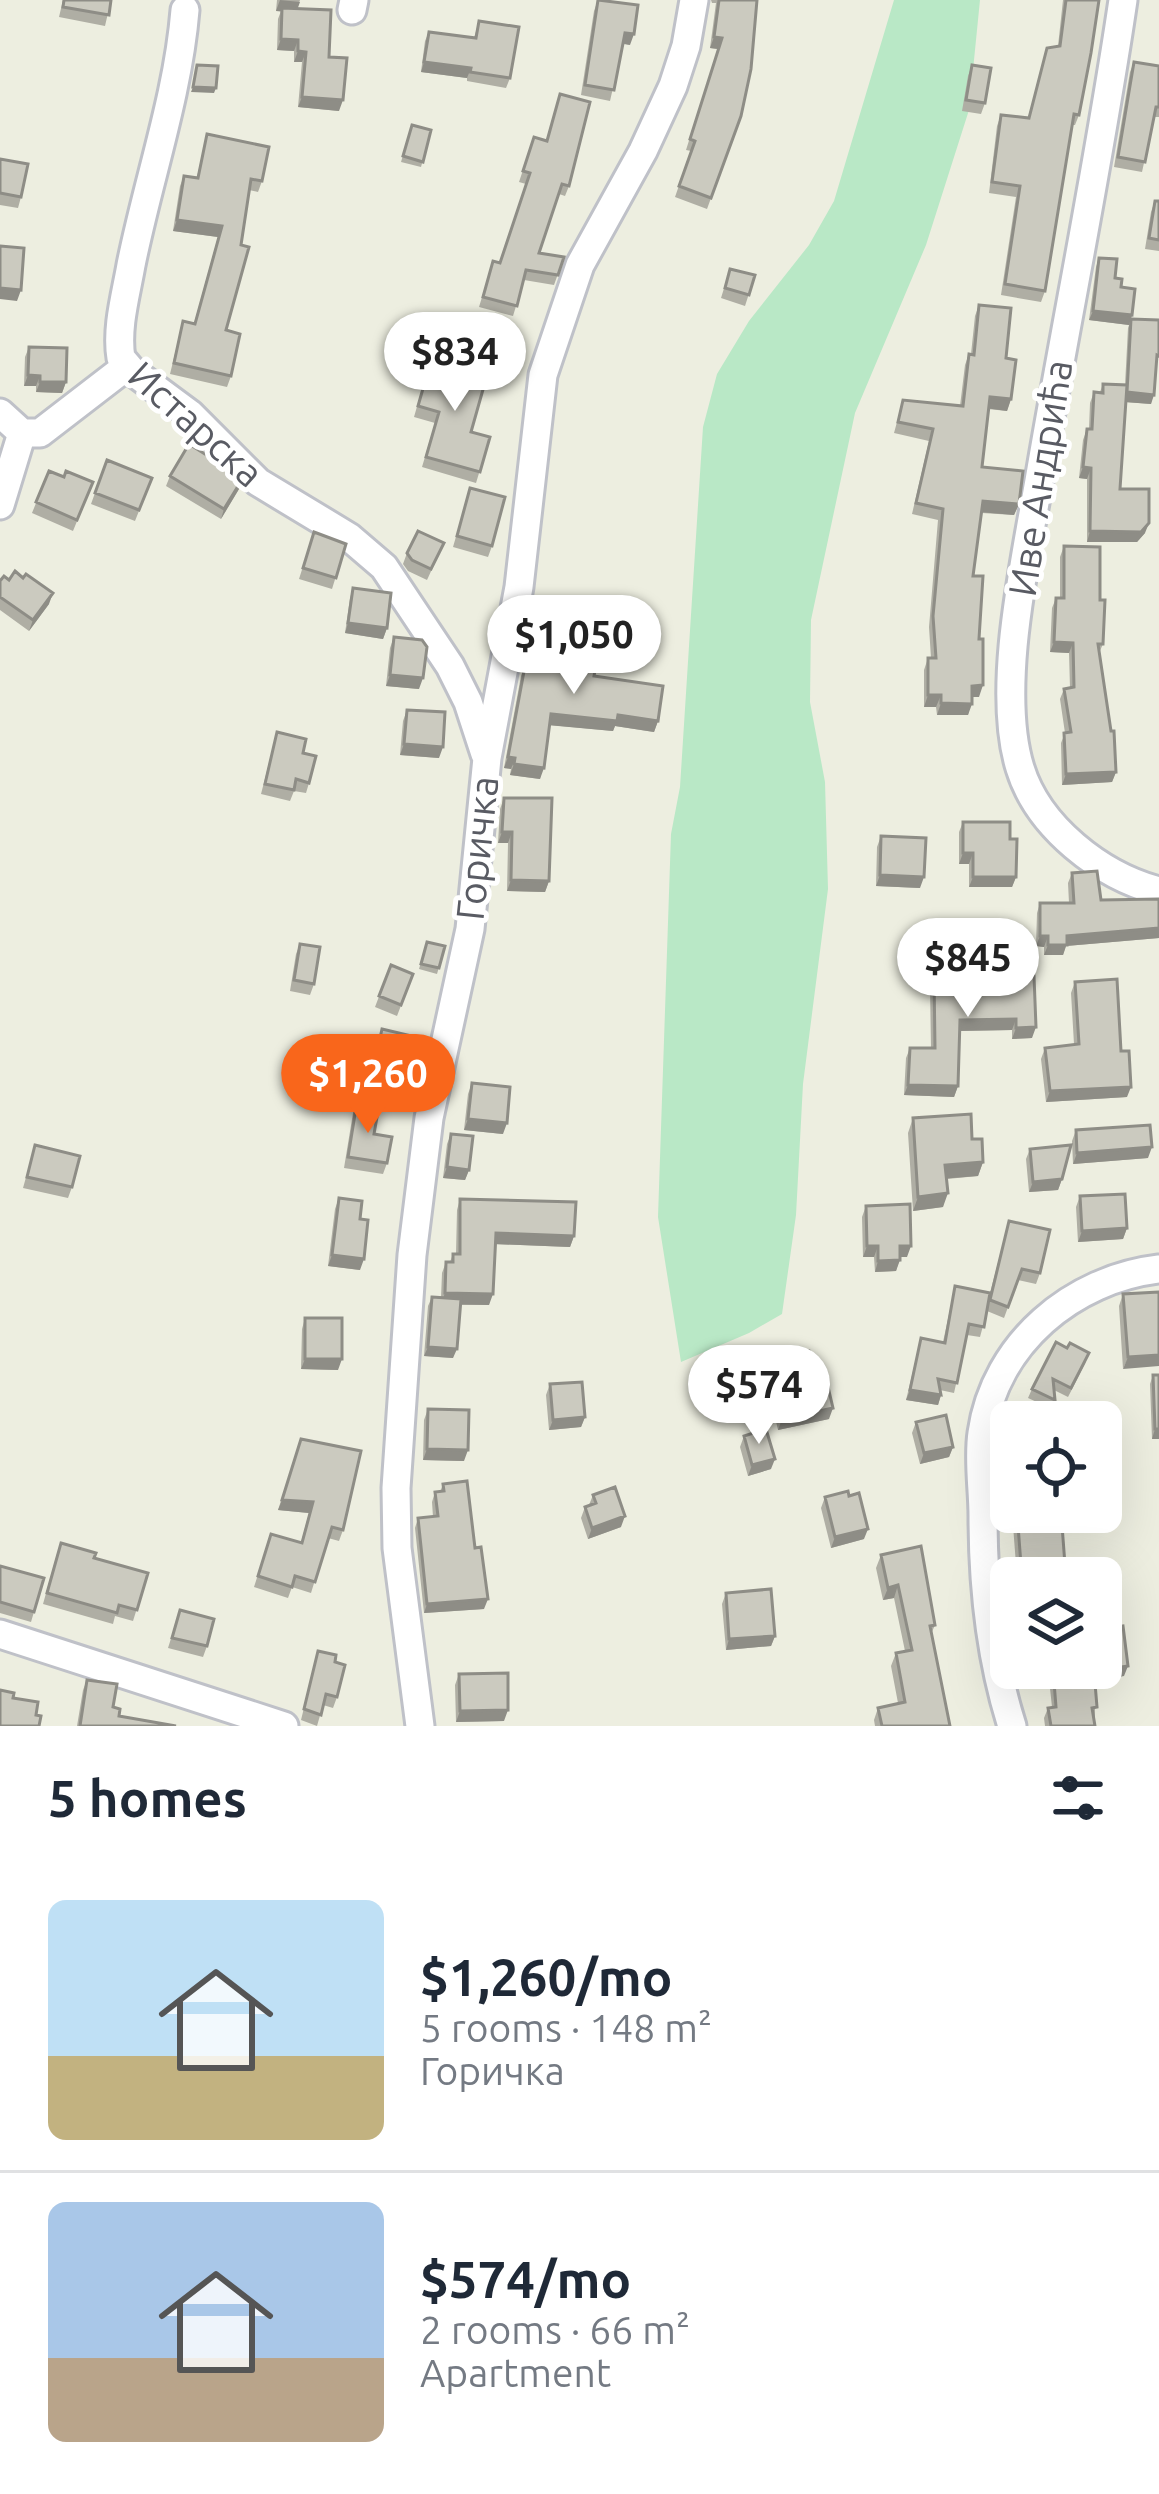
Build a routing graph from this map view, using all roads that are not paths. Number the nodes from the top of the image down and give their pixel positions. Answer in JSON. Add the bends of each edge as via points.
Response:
{"nodes":[{"id":1,"x":694,"y":0,"type":"edge"},
{"id":2,"x":1123,"y":0,"type":"edge"},
{"id":3,"x":185,"y":10,"type":"dead end"},
{"id":4,"x":127,"y":366,"type":"junction"},
{"id":5,"x":0,"y":412,"type":"edge"},
{"id":6,"x":22,"y":434,"type":"junction"},
{"id":7,"x":0,"y":505,"type":"edge"},
{"id":8,"x":487,"y":758,"type":"junction"},
{"id":9,"x":1159,"y":890,"type":"edge"},
{"id":10,"x":1159,"y":1269,"type":"edge"},
{"id":11,"x":0,"y":1634,"type":"edge"},
{"id":12,"x":284,"y":1726,"type":"edge"},
{"id":13,"x":420,"y":1726,"type":"edge"},
{"id":14,"x":1012,"y":1726,"type":"edge"}],
"edges":[{"from":1,"to":8,"type":"street","name":"Горичка","via":[[673,86],[580,265],[543,375],[520,587]]},
{"from":2,"to":9,"type":"street","name":"Иве Андрића","via":[[1020,590],[1013,700],[1020,768],[1048,820],[1083,852]]},
{"from":3,"to":4,"type":"street","name":"Истарска","via":[[123,305]]},
{"from":4,"to":6,"type":"street","via":[[53,425]]},
{"from":4,"to":8,"type":"street","name":"Истарска","via":[[258,482],[384,567],[450,666]]},
{"from":5,"to":6,"type":"street"},
{"from":6,"to":7,"type":"street"},
{"from":8,"to":13,"type":"street","name":"Горичка","via":[[470,929],[429,1118],[400,1404],[398,1548]]},
{"from":10,"to":14,"type":"street","via":[[1106,1279],[1054,1308],[1011,1362],[990,1405],[982,1434],[983,1563]]},
{"from":11,"to":12,"type":"street"}]}
